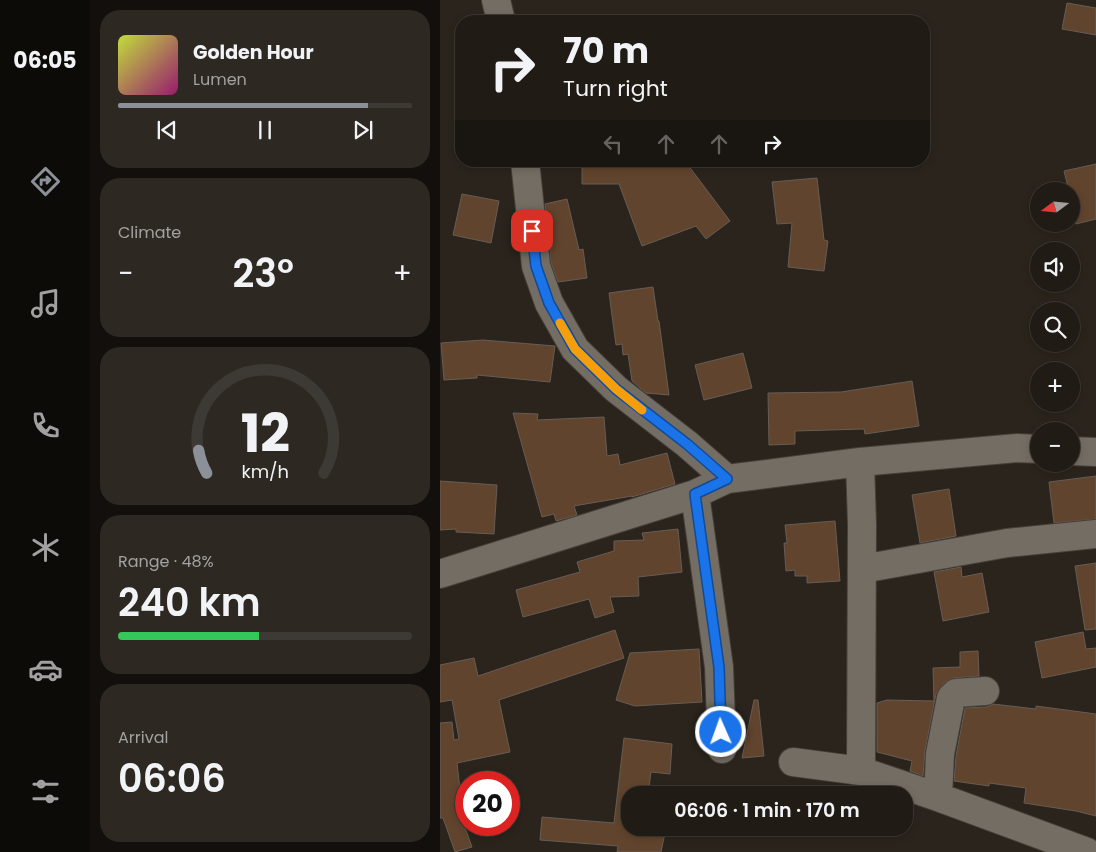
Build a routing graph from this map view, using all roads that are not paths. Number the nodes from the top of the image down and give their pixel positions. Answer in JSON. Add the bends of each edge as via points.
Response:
{"nodes":[{"id":1,"x":496,"y":0,"type":"edge"},
{"id":2,"x":500,"y":15,"type":"edge"},
{"id":3,"x":526,"y":167,"type":"edge"},
{"id":4,"x":1030,"y":449,"type":"edge"},
{"id":5,"x":1080,"y":451,"type":"edge"},
{"id":6,"x":1096,"y":452,"type":"edge"},
{"id":7,"x":860,"y":462,"type":"junction"},
{"id":8,"x":727,"y":479,"type":"junction"},
{"id":9,"x":695,"y":494,"type":"junction"},
{"id":10,"x":1096,"y":534,"type":"edge"},
{"id":11,"x":862,"y":569,"type":"junction"},
{"id":12,"x":440,"y":574,"type":"edge"},
{"id":13,"x":984,"y":691,"type":"dead end"},
{"id":14,"x":722,"y":749,"type":"dead end"},
{"id":15,"x":793,"y":762,"type":"dead end"},
{"id":16,"x":861,"y":771,"type":"junction"},
{"id":17,"x":938,"y":797,"type":"junction"},
{"id":18,"x":1087,"y":852,"type":"edge"}],
"edges":[{"from":1,"to":2,"type":"street"},
{"from":3,"to":8,"type":"street","via":[[536,266],[549,303],[575,349],[616,389]]},
{"from":4,"to":7,"type":"street"},
{"from":5,"to":6,"type":"street"},
{"from":7,"to":8,"type":"street"},
{"from":7,"to":11,"type":"street"},
{"from":8,"to":9,"type":"street"},
{"from":9,"to":12,"type":"street"},
{"from":9,"to":14,"type":"street","via":[[719,667]]},
{"from":10,"to":11,"type":"street","via":[[1007,543]]},
{"from":11,"to":16,"type":"street"},
{"from":13,"to":17,"type":"street","via":[[956,693],[951,698],[940,754]]},
{"from":15,"to":16,"type":"street"},
{"from":16,"to":17,"type":"street"},
{"from":17,"to":18,"type":"street"}]}
